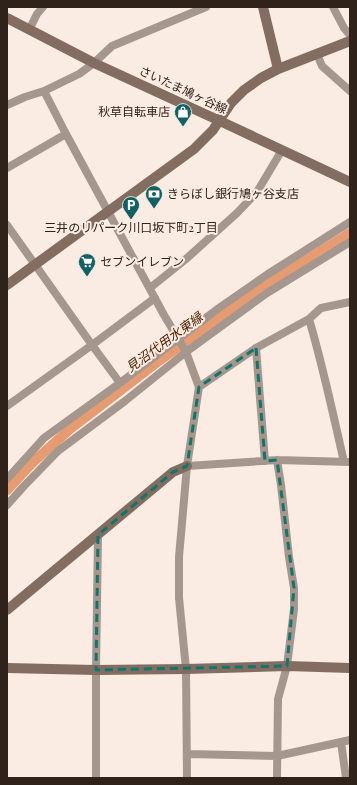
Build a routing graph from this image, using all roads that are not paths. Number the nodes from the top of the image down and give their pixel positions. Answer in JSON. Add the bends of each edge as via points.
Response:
{"nodes":[{"id":1,"x":43,"y":7,"type":"edge"},
{"id":2,"x":206,"y":7,"type":"edge"},
{"id":3,"x":263,"y":7,"type":"edge"},
{"id":4,"x":333,"y":7,"type":"edge"},
{"id":5,"x":7,"y":18,"type":"edge"},
{"id":6,"x":29,"y":30,"type":"junction"},
{"id":7,"x":350,"y":36,"type":"edge"},
{"id":8,"x":350,"y":41,"type":"edge"},
{"id":9,"x":317,"y":54,"type":"junction"},
{"id":10,"x":94,"y":63,"type":"junction"},
{"id":11,"x":278,"y":69,"type":"junction"},
{"id":12,"x":350,"y":90,"type":"edge"},
{"id":13,"x":44,"y":91,"type":"junction"},
{"id":14,"x":7,"y":105,"type":"edge"},
{"id":15,"x":220,"y":121,"type":"junction"},
{"id":16,"x":66,"y":134,"type":"junction"},
{"id":17,"x":282,"y":150,"type":"junction"},
{"id":18,"x":7,"y":168,"type":"edge"},
{"id":19,"x":350,"y":182,"type":"edge"},
{"id":20,"x":108,"y":212,"type":"junction"},
{"id":21,"x":350,"y":222,"type":"edge"},
{"id":22,"x":7,"y":225,"type":"edge"},
{"id":23,"x":350,"y":242,"type":"edge"},
{"id":24,"x":36,"y":265,"type":"junction"},
{"id":25,"x":7,"y":285,"type":"edge"},
{"id":26,"x":150,"y":288,"type":"junction"},
{"id":27,"x":155,"y":298,"type":"junction"},
{"id":28,"x":350,"y":302,"type":"edge"},
{"id":29,"x":308,"y":319,"type":"junction"},
{"id":30,"x":178,"y":339,"type":"junction"},
{"id":31,"x":92,"y":345,"type":"junction"},
{"id":32,"x":256,"y":348,"type":"junction"},
{"id":33,"x":186,"y":352,"type":"junction"},
{"id":34,"x":120,"y":383,"type":"junction"},
{"id":35,"x":199,"y":387,"type":"junction"},
{"id":36,"x":7,"y":406,"type":"edge"},
{"id":37,"x":277,"y":460,"type":"junction"},
{"id":38,"x":266,"y":461,"type":"junction"},
{"id":39,"x":347,"y":462,"type":"edge"},
{"id":40,"x":187,"y":466,"type":"junction"},
{"id":41,"x":7,"y":479,"type":"edge"},
{"id":42,"x":7,"y":505,"type":"edge"},
{"id":43,"x":98,"y":535,"type":"junction"},
{"id":44,"x":7,"y":610,"type":"edge"},
{"id":45,"x":287,"y":666,"type":"junction"},
{"id":46,"x":7,"y":668,"type":"edge"},
{"id":47,"x":350,"y":668,"type":"edge"},
{"id":48,"x":96,"y":670,"type":"junction"},
{"id":49,"x":186,"y":670,"type":"junction"},
{"id":50,"x":350,"y":740,"type":"edge"},
{"id":51,"x":341,"y":742,"type":"junction"},
{"id":52,"x":188,"y":754,"type":"junction"},
{"id":53,"x":277,"y":756,"type":"junction"},
{"id":54,"x":96,"y":778,"type":"edge"},
{"id":55,"x":187,"y":778,"type":"edge"},
{"id":56,"x":278,"y":778,"type":"edge"},
{"id":57,"x":346,"y":778,"type":"edge"}],
"edges":[{"from":1,"to":6,"type":"street"},
{"from":2,"to":10,"type":"street","via":[[112,46]]},
{"from":3,"to":11,"type":"street"},
{"from":4,"to":7,"type":"street"},
{"from":5,"to":6,"type":"street","name":"さいたま鳩ヶ谷線"},
{"from":6,"to":10,"type":"street","name":"さいたま鳩ヶ谷線"},
{"from":8,"to":9,"type":"street"},
{"from":9,"to":11,"type":"street"},
{"from":9,"to":12,"type":"street","via":[[322,66]]},
{"from":10,"to":13,"type":"street","via":[[79,74]]},
{"from":10,"to":15,"type":"street","name":"さいたま鳩ヶ谷線"},
{"from":11,"to":15,"type":"street","via":[[244,90]]},
{"from":13,"to":14,"type":"street"},
{"from":13,"to":16,"type":"street"},
{"from":15,"to":17,"type":"street","name":"さいたま鳩ヶ谷線"},
{"from":15,"to":20,"type":"street","via":[[194,149]]},
{"from":16,"to":18,"type":"street"},
{"from":16,"to":20,"type":"street"},
{"from":17,"to":19,"type":"street","name":"さいたま鳩ヶ谷線"},
{"from":17,"to":26,"type":"street","via":[[257,192],[186,259]]},
{"from":20,"to":24,"type":"street"},
{"from":20,"to":26,"type":"street"},
{"from":21,"to":30,"type":"street","via":[[268,274]]},
{"from":22,"to":24,"type":"street"},
{"from":23,"to":33,"type":"street","via":[[267,293]]},
{"from":24,"to":25,"type":"street"},
{"from":24,"to":31,"type":"street"},
{"from":26,"to":27,"type":"street"},
{"from":27,"to":30,"type":"street"},
{"from":27,"to":31,"type":"street"},
{"from":28,"to":29,"type":"street","via":[[321,308]]},
{"from":29,"to":32,"type":"street"},
{"from":29,"to":39,"type":"street"},
{"from":30,"to":33,"type":"street"},
{"from":30,"to":34,"type":"street"},
{"from":31,"to":34,"type":"street"},
{"from":31,"to":36,"type":"street"},
{"from":32,"to":35,"type":"street"},
{"from":32,"to":38,"type":"street"},
{"from":33,"to":35,"type":"street"},
{"from":33,"to":42,"type":"street","via":[[58,451]]},
{"from":34,"to":41,"type":"street","via":[[44,438]]},
{"from":35,"to":40,"type":"street"},
{"from":37,"to":38,"type":"street"},
{"from":37,"to":39,"type":"street"},
{"from":37,"to":45,"type":"street","via":[[294,588]]},
{"from":38,"to":40,"type":"street"},
{"from":40,"to":43,"type":"street","via":[[173,472]]},
{"from":40,"to":49,"type":"street","via":[[179,557],[179,598]]},
{"from":43,"to":44,"type":"street"},
{"from":43,"to":48,"type":"street"},
{"from":45,"to":47,"type":"street"},
{"from":45,"to":49,"type":"street"},
{"from":45,"to":53,"type":"street","via":[[278,699]]},
{"from":46,"to":48,"type":"street"},
{"from":48,"to":49,"type":"street"},
{"from":48,"to":54,"type":"street"},
{"from":49,"to":52,"type":"street"},
{"from":50,"to":51,"type":"street"},
{"from":51,"to":53,"type":"street"},
{"from":51,"to":57,"type":"street"},
{"from":52,"to":53,"type":"street"},
{"from":52,"to":55,"type":"street"},
{"from":53,"to":56,"type":"street"}]}
